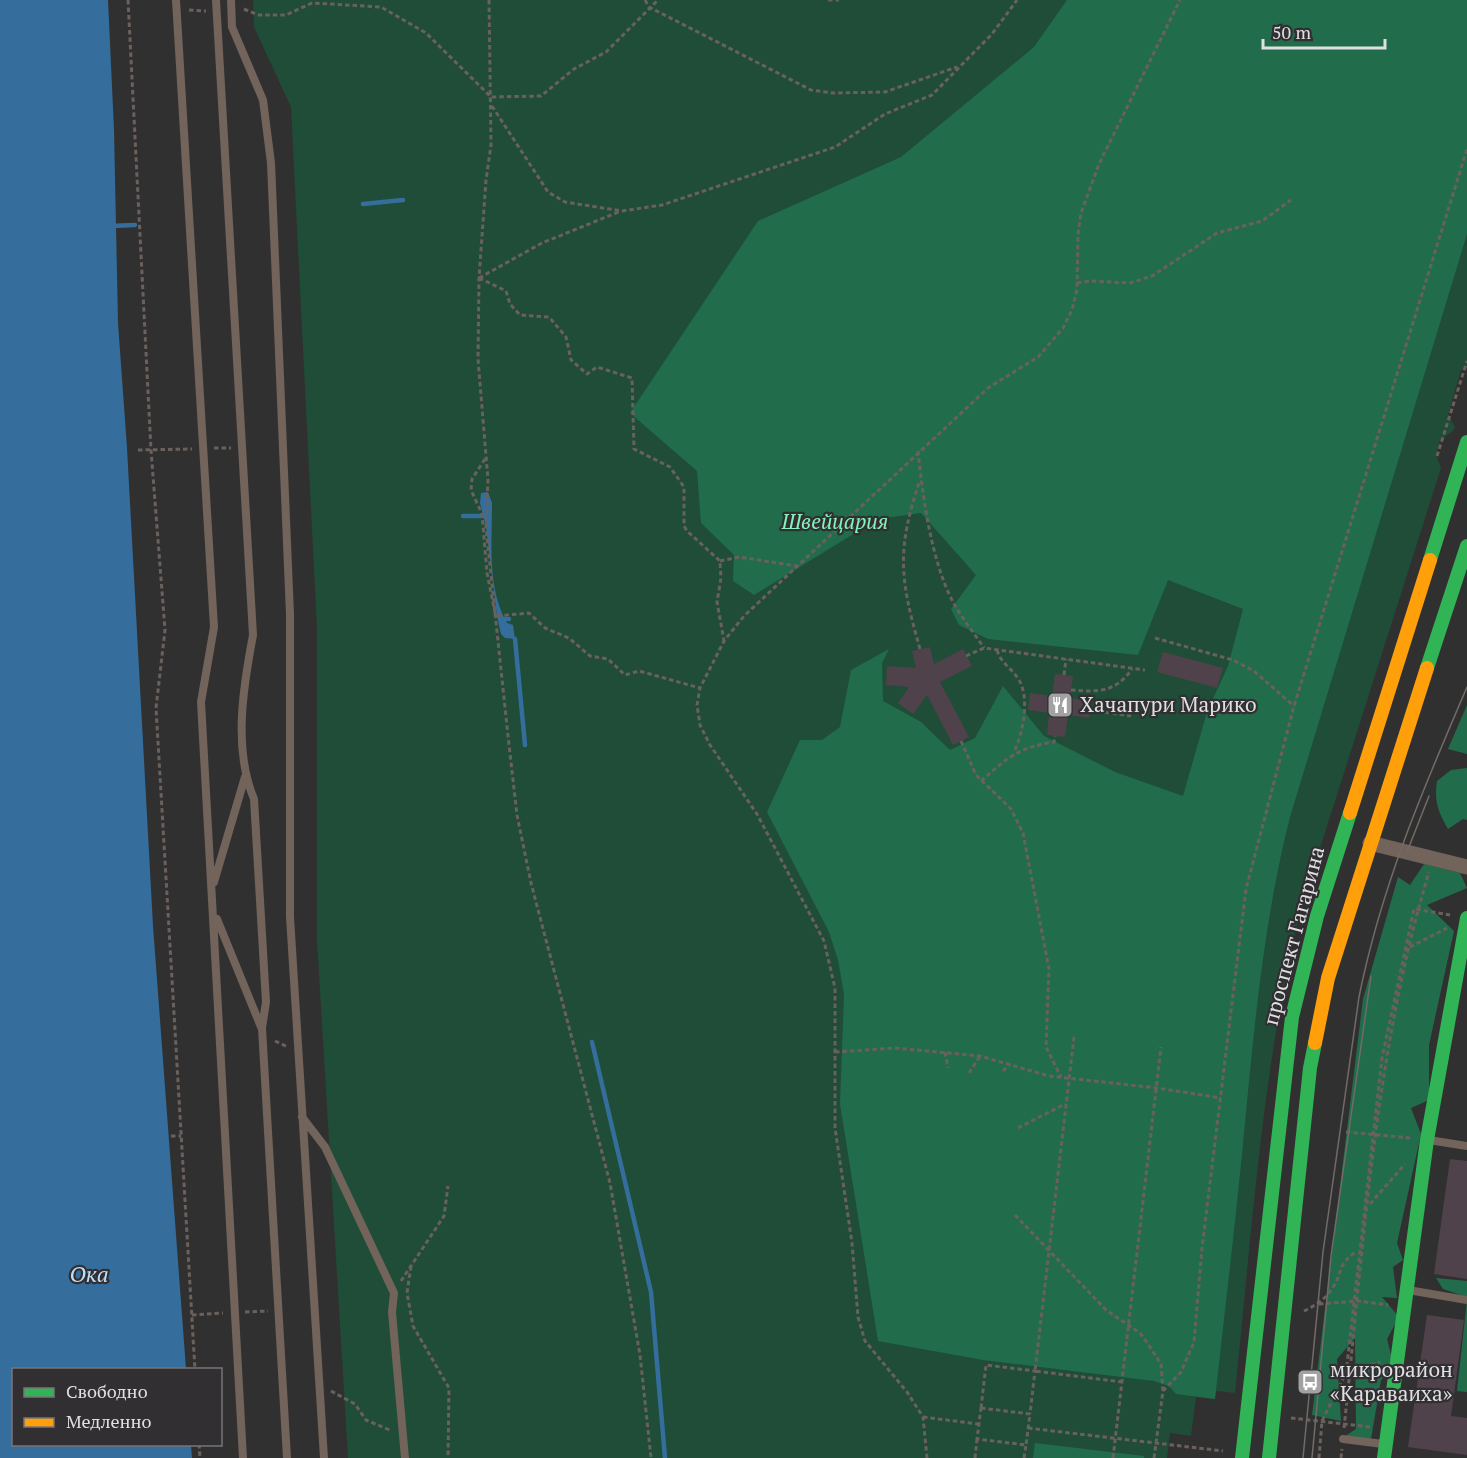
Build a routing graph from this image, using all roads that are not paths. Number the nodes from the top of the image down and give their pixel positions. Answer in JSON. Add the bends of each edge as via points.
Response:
{"nodes":[{"id":1,"x":176,"y":0,"type":"edge"},
{"id":2,"x":216,"y":0,"type":"edge"},
{"id":3,"x":231,"y":2,"type":"edge"},
{"id":4,"x":1467,"y":442,"type":"edge"},
{"id":5,"x":1467,"y":546,"type":"edge"},
{"id":6,"x":245,"y":777,"type":"junction"},
{"id":7,"x":1370,"y":843,"type":"junction"},
{"id":8,"x":1467,"y":867,"type":"edge"},
{"id":9,"x":213,"y":888,"type":"junction"},
{"id":10,"x":214,"y":914,"type":"junction"},
{"id":11,"x":1467,"y":918,"type":"edge"},
{"id":12,"x":262,"y":1032,"type":"junction"},
{"id":13,"x":301,"y":1116,"type":"junction"},
{"id":14,"x":1428,"y":1140,"type":"junction"},
{"id":15,"x":1467,"y":1146,"type":"edge"},
{"id":16,"x":1407,"y":1290,"type":"junction"},
{"id":17,"x":1467,"y":1300,"type":"edge"},
{"id":18,"x":1343,"y":1439,"type":"road end"},
{"id":19,"x":1385,"y":1451,"type":"edge"},
{"id":20,"x":243,"y":1458,"type":"edge"},
{"id":21,"x":287,"y":1458,"type":"edge"},
{"id":22,"x":324,"y":1458,"type":"edge"},
{"id":23,"x":405,"y":1458,"type":"edge"},
{"id":24,"x":1242,"y":1458,"type":"edge"},
{"id":25,"x":1269,"y":1458,"type":"edge"}],
"edges":[{"from":1,"to":9,"type":"lane","via":[[214,627],[201,702]]},
{"from":2,"to":6,"type":"lane","via":[[253,635],[242,693]]},
{"from":3,"to":13,"type":"lane","via":[[232,27],[263,100],[271,163],[290,614],[290,917]]},
{"from":4,"to":24,"type":"main road","name":"проспект Гагарина","via":[[1317,916],[1295,1007]]},
{"from":5,"to":7,"type":"main road","name":"проспект Гагарина"},
{"from":6,"to":9,"type":"lane"},
{"from":6,"to":12,"type":"lane","via":[[254,799],[266,1002]]},
{"from":7,"to":8,"type":"street"},
{"from":7,"to":25,"type":"main road","name":"проспект Гагарина","via":[[1317,1024]]},
{"from":9,"to":10,"type":"lane"},
{"from":10,"to":12,"type":"lane"},
{"from":10,"to":20,"type":"lane"},
{"from":11,"to":14,"type":"main road"},
{"from":12,"to":21,"type":"lane"},
{"from":13,"to":22,"type":"lane"},
{"from":13,"to":23,"type":"lane","via":[[325,1147],[394,1293],[392,1312]]},
{"from":14,"to":15,"type":"lane"},
{"from":14,"to":16,"type":"main road"},
{"from":16,"to":17,"type":"lane"},
{"from":16,"to":19,"type":"main road"},
{"from":18,"to":19,"type":"lane"}]}
